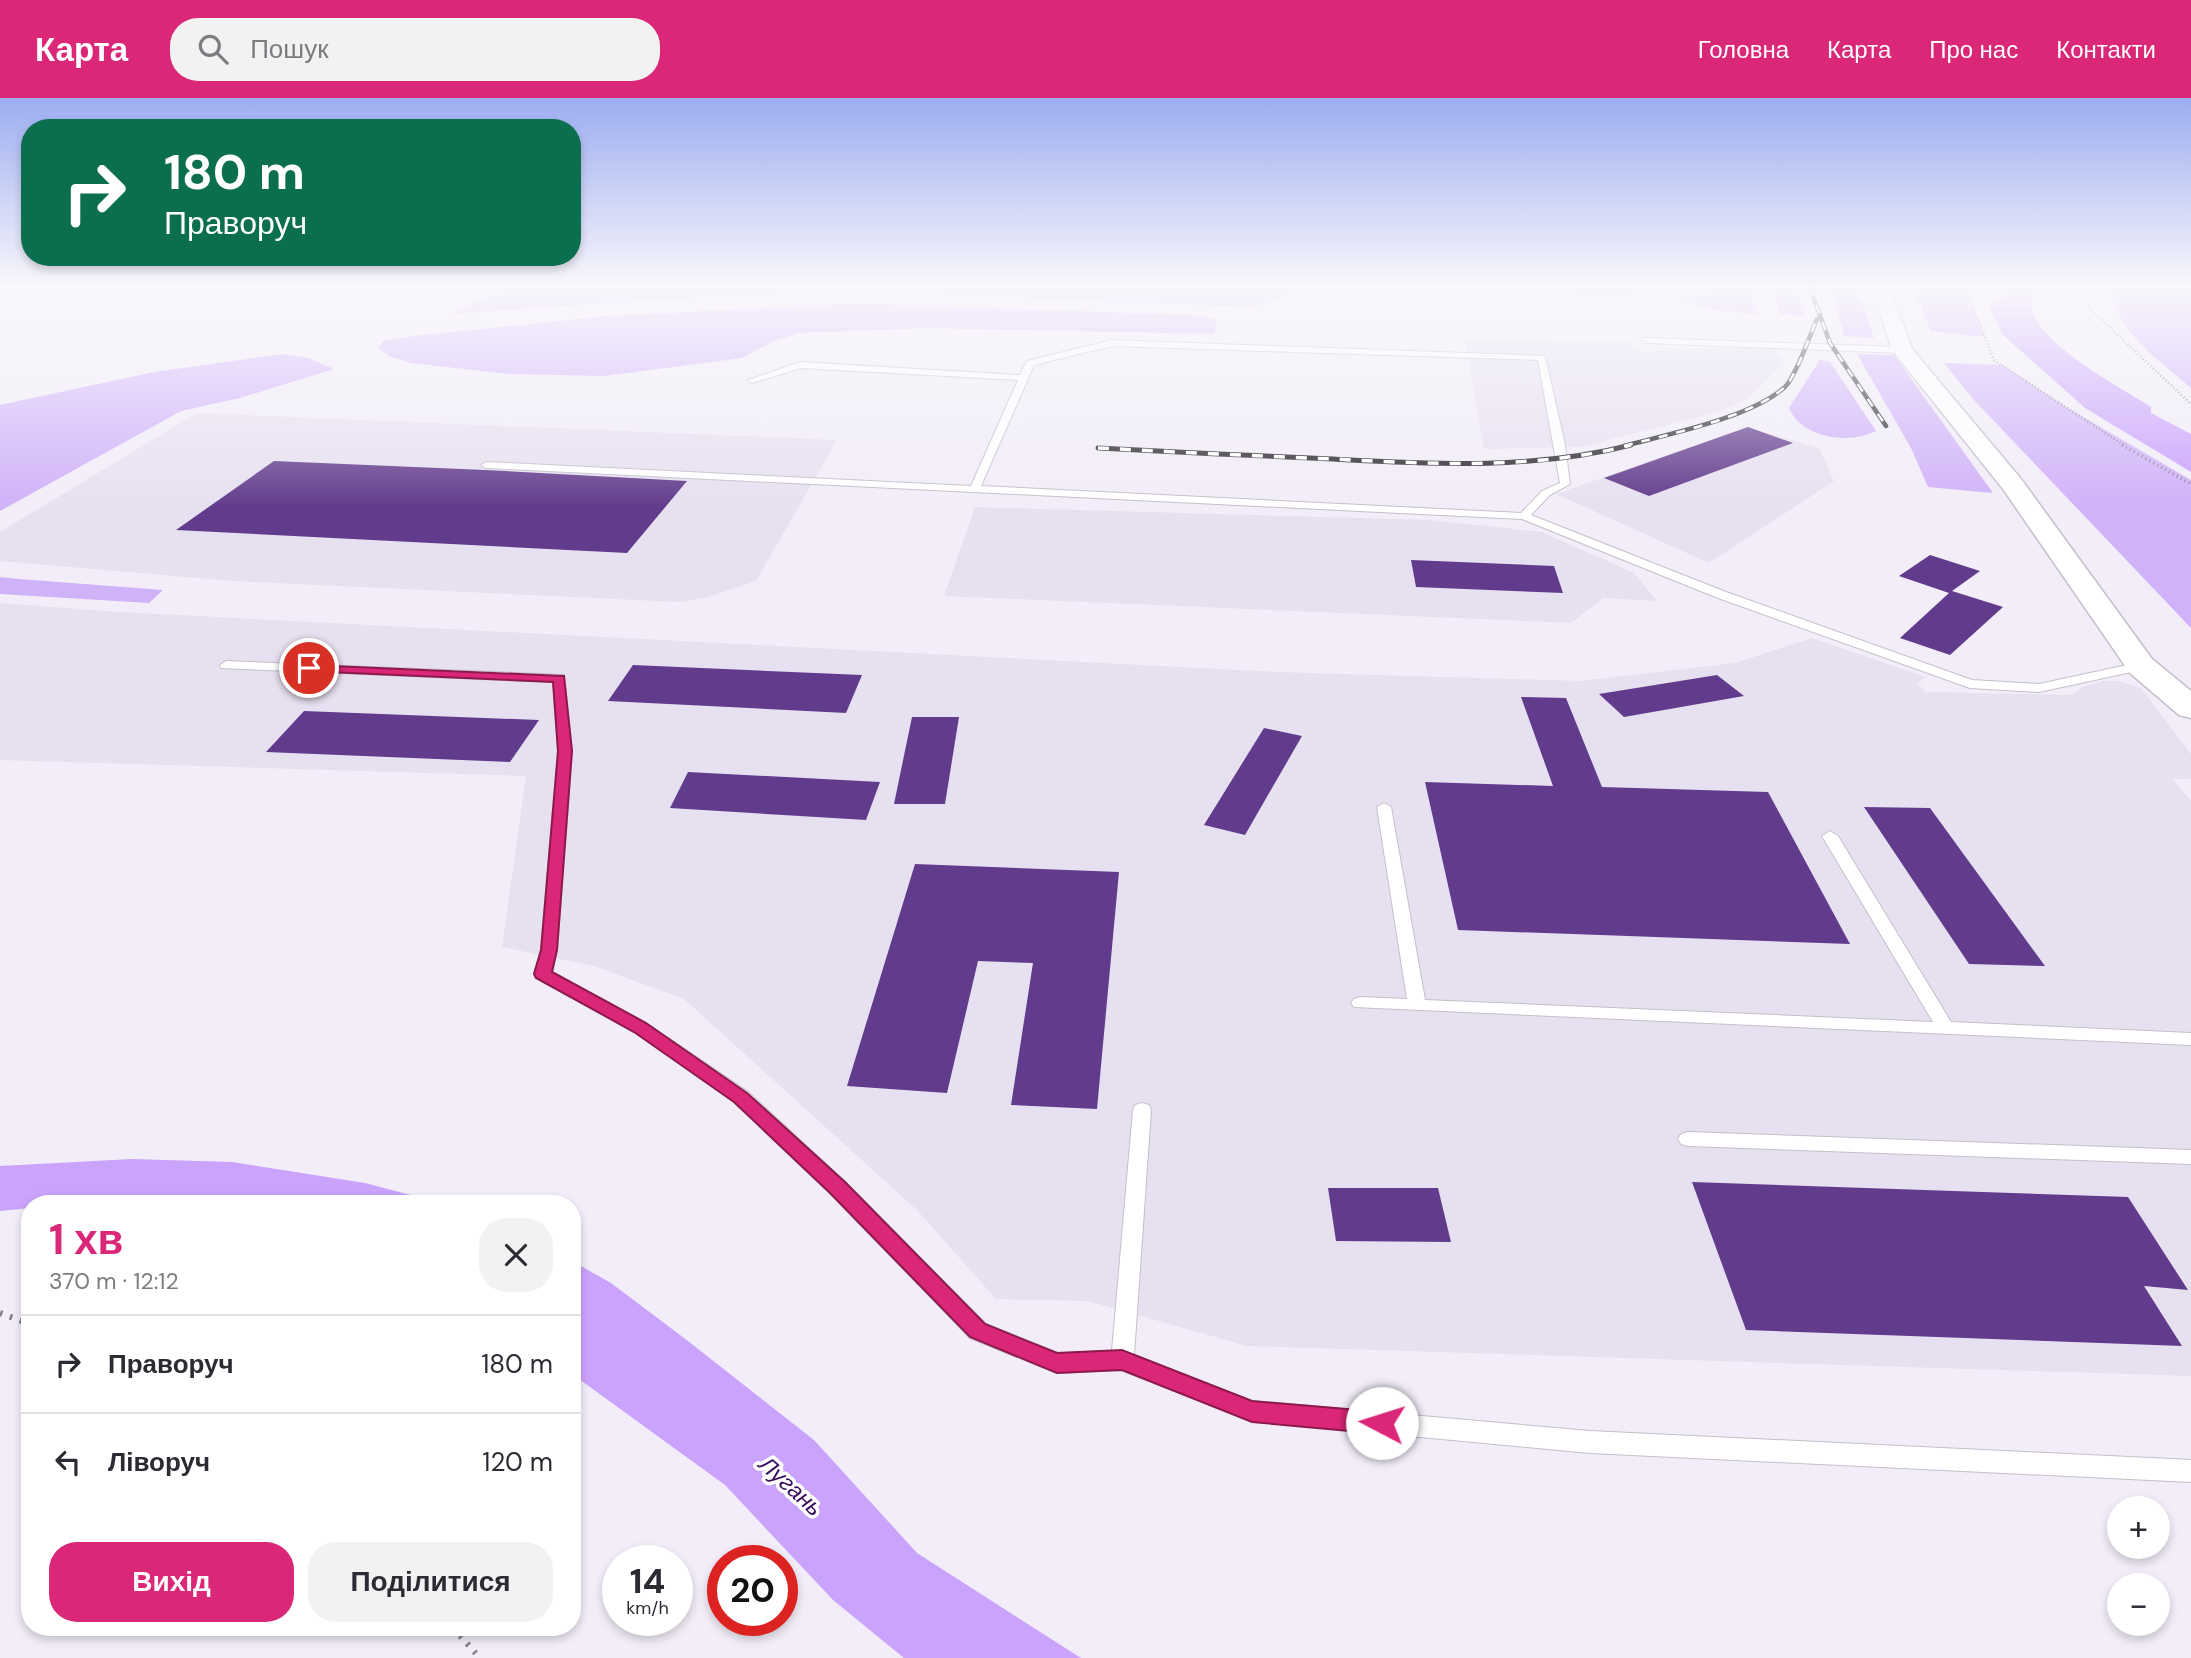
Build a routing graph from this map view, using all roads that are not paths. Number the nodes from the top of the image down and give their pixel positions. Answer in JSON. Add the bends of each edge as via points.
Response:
{"nodes":[{"id":1,"x":1039,"y":361,"type":"edge"},
{"id":2,"x":1542,"y":361,"type":"edge"},
{"id":3,"x":1911,"y":361,"type":"edge"},
{"id":4,"x":1022,"y":378,"type":"junction"},
{"id":5,"x":752,"y":380,"type":"dead end"},
{"id":6,"x":486,"y":465,"type":"dead end"},
{"id":7,"x":975,"y":489,"type":"junction"},
{"id":8,"x":1524,"y":516,"type":"junction"},
{"id":9,"x":226,"y":665,"type":"dead end"},
{"id":10,"x":2141,"y":666,"type":"junction"},
{"id":11,"x":2191,"y":708,"type":"edge"},
{"id":12,"x":1384,"y":807,"type":"dead end"},
{"id":13,"x":1830,"y":836,"type":"dead end"},
{"id":14,"x":1360,"y":1003,"type":"dead end"},
{"id":15,"x":1417,"y":1006,"type":"junction"},
{"id":16,"x":1946,"y":1029,"type":"junction"},
{"id":17,"x":2191,"y":1039,"type":"edge"},
{"id":18,"x":1142,"y":1110,"type":"dead end"},
{"id":19,"x":1688,"y":1139,"type":"dead end"},
{"id":20,"x":2191,"y":1157,"type":"edge"},
{"id":21,"x":1122,"y":1360,"type":"junction"},
{"id":22,"x":2191,"y":1471,"type":"edge"}],
"edges":[{"from":1,"to":4,"type":"lane","via":[[1030,363]]},
{"from":2,"to":8,"type":"lane","via":[[1567,476],[1564,484],[1546,493]]},
{"from":3,"to":10,"type":"street","via":[[2012,484]]},
{"from":4,"to":5,"type":"lane","via":[[800,365]]},
{"from":4,"to":7,"type":"lane"},
{"from":6,"to":7,"type":"lane"},
{"from":7,"to":8,"type":"lane"},
{"from":8,"to":10,"type":"lane","via":[[1722,595],[1970,684],[2039,688]]},
{"from":9,"to":21,"type":"lane","via":[[559,678],[565,751],[549,950],[542,974],[640,1027],[741,1097],[838,1187],[978,1331],[1057,1363]]},
{"from":10,"to":11,"type":"street"},
{"from":12,"to":15,"type":"lane"},
{"from":13,"to":16,"type":"lane"},
{"from":14,"to":15,"type":"lane"},
{"from":15,"to":16,"type":"lane"},
{"from":16,"to":17,"type":"lane"},
{"from":18,"to":21,"type":"lane"},
{"from":19,"to":20,"type":"lane"},
{"from":21,"to":22,"type":"lane","via":[[1252,1411],[1590,1441]]}]}
